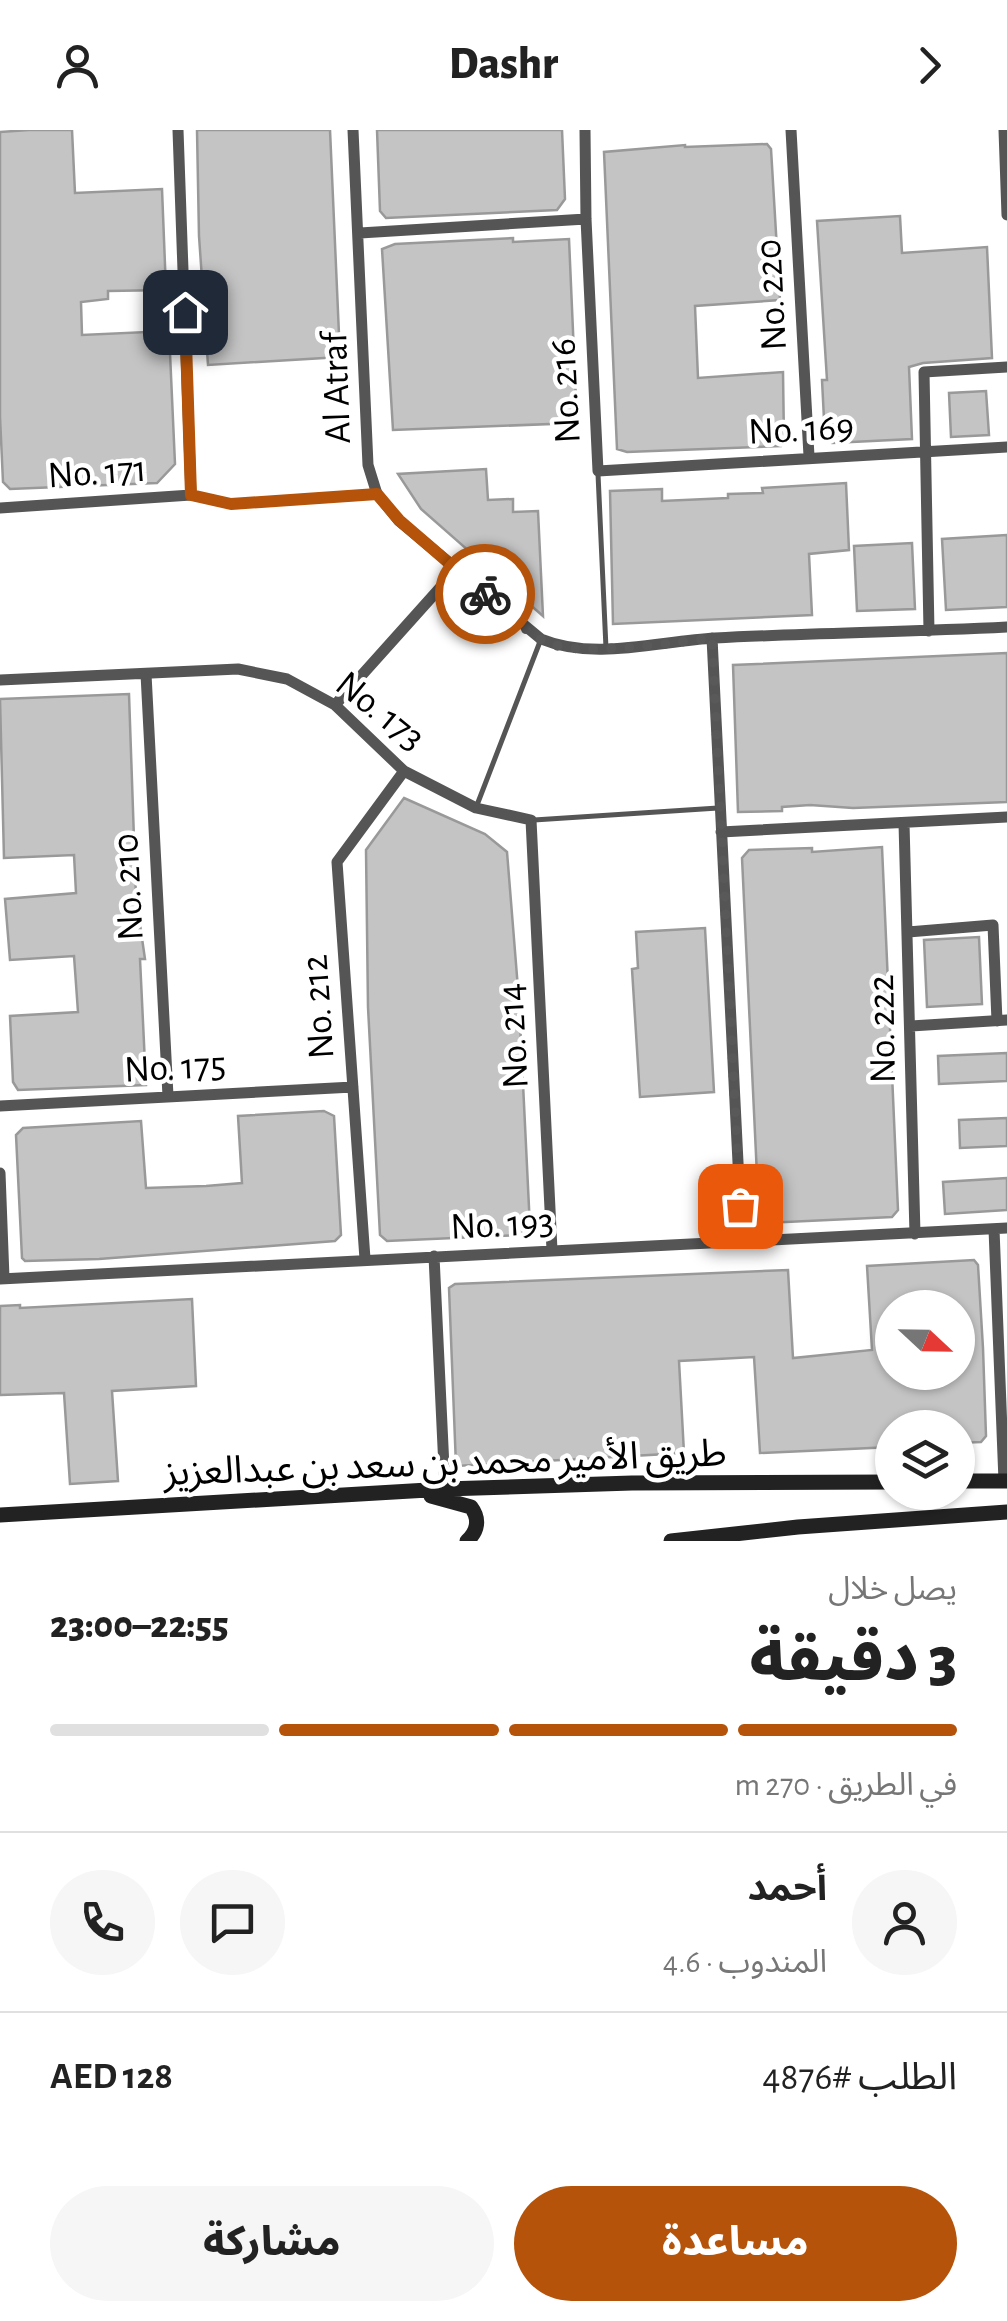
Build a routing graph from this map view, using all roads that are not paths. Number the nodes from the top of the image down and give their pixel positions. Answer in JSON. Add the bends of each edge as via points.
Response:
{"nodes":[{"id":1,"x":178,"y":130,"type":"edge"},
{"id":2,"x":353,"y":130,"type":"edge"},
{"id":3,"x":585,"y":130,"type":"edge"},
{"id":4,"x":790,"y":130,"type":"edge"},
{"id":5,"x":1004,"y":130,"type":"edge"},
{"id":6,"x":1007,"y":216,"type":"edge"},
{"id":7,"x":586,"y":218,"type":"junction"},
{"id":8,"x":360,"y":233,"type":"junction"},
{"id":9,"x":1007,"y":366,"type":"edge"},
{"id":10,"x":1007,"y":447,"type":"edge"},
{"id":11,"x":926,"y":453,"type":"junction"},
{"id":12,"x":809,"y":456,"type":"junction"},
{"id":13,"x":598,"y":471,"type":"junction"},
{"id":14,"x":377,"y":494,"type":"junction"},
{"id":15,"x":191,"y":495,"type":"junction"},
{"id":16,"x":0,"y":508,"type":"edge"},
{"id":17,"x":456,"y":570,"type":"junction"},
{"id":18,"x":1007,"y":627,"type":"edge"},
{"id":19,"x":930,"y":631,"type":"junction"},
{"id":20,"x":712,"y":638,"type":"junction"},
{"id":21,"x":540,"y":640,"type":"junction"},
{"id":22,"x":606,"y":648,"type":"junction"},
{"id":23,"x":146,"y":674,"type":"junction"},
{"id":24,"x":0,"y":680,"type":"edge"},
{"id":25,"x":335,"y":705,"type":"junction"},
{"id":26,"x":404,"y":771,"type":"junction"},
{"id":27,"x":476,"y":808,"type":"junction"},
{"id":28,"x":719,"y":808,"type":"junction"},
{"id":29,"x":1007,"y":817,"type":"edge"},
{"id":30,"x":532,"y":820,"type":"junction"},
{"id":31,"x":904,"y":823,"type":"junction"},
{"id":32,"x":721,"y":832,"type":"junction"},
{"id":33,"x":908,"y":932,"type":"junction"},
{"id":34,"x":1002,"y":1020,"type":"edge"},
{"id":35,"x":911,"y":1026,"type":"junction"},
{"id":36,"x":353,"y":1087,"type":"junction"},
{"id":37,"x":168,"y":1096,"type":"junction"},
{"id":38,"x":0,"y":1106,"type":"edge"},
{"id":39,"x":0,"y":1173,"type":"edge"},
{"id":40,"x":1000,"y":1228,"type":"edge"},
{"id":41,"x":915,"y":1234,"type":"junction"},
{"id":42,"x":742,"y":1243,"type":"junction"},
{"id":43,"x":552,"y":1250,"type":"junction"},
{"id":44,"x":434,"y":1256,"type":"junction"},
{"id":45,"x":365,"y":1260,"type":"junction"},
{"id":46,"x":2,"y":1278,"type":"edge"},
{"id":47,"x":975,"y":1481,"type":"edge"},
{"id":48,"x":1006,"y":1481,"type":"edge"},
{"id":49,"x":875,"y":1482,"type":"edge"},
{"id":50,"x":444,"y":1489,"type":"junction"},
{"id":51,"x":397,"y":1492,"type":"junction"},
{"id":52,"x":1007,"y":1512,"type":"edge"},
{"id":53,"x":0,"y":1515,"type":"edge"},
{"id":54,"x":799,"y":1534,"type":"edge"},
{"id":55,"x":770,"y":1537,"type":"edge"},
{"id":56,"x":468,"y":1541,"type":"edge"},
{"id":57,"x":671,"y":1541,"type":"edge"}],
"edges":[{"from":1,"to":15,"type":"street"},
{"from":2,"to":8,"type":"street","name":"Al Atraf"},
{"from":3,"to":7,"type":"street","name":"No. 216"},
{"from":4,"to":12,"type":"street","name":"No. 220"},
{"from":5,"to":6,"type":"street"},
{"from":7,"to":8,"type":"street"},
{"from":7,"to":13,"type":"street","name":"No. 216"},
{"from":8,"to":14,"type":"street","name":"Al Atraf","via":[[368,465]]},
{"from":9,"to":11,"type":"street","via":[[924,372]]},
{"from":10,"to":11,"type":"street","name":"No. 169"},
{"from":11,"to":12,"type":"street","name":"No. 169"},
{"from":11,"to":19,"type":"street"},
{"from":12,"to":13,"type":"street","name":"No. 169"},
{"from":13,"to":22,"type":"lane","name":"No. 216"},
{"from":14,"to":15,"type":"lane","name":"No. 171","via":[[231,504]]},
{"from":14,"to":17,"type":"street","name":"Al Atraf"},
{"from":15,"to":16,"type":"street","name":"No. 171"},
{"from":17,"to":21,"type":"street","name":"Al Atraf"},
{"from":17,"to":25,"type":"street"},
{"from":18,"to":19,"type":"street"},
{"from":19,"to":20,"type":"street"},
{"from":20,"to":22,"type":"street"},
{"from":20,"to":28,"type":"street"},
{"from":21,"to":22,"type":"street"},
{"from":21,"to":27,"type":"lane"},
{"from":23,"to":24,"type":"street","name":"No. 173"},
{"from":23,"to":25,"type":"street","name":"No. 173","via":[[238,670],[287,679]]},
{"from":23,"to":37,"type":"street","name":"No. 210"},
{"from":25,"to":26,"type":"street","name":"No. 173"},
{"from":26,"to":27,"type":"street","name":"No. 173"},
{"from":26,"to":36,"type":"street","name":"No. 212","via":[[337,862]]},
{"from":27,"to":30,"type":"street","name":"No. 173"},
{"from":28,"to":30,"type":"lane","name":"No. 173"},
{"from":28,"to":32,"type":"street"},
{"from":29,"to":31,"type":"street"},
{"from":30,"to":43,"type":"street","name":"No. 214"},
{"from":31,"to":32,"type":"street"},
{"from":31,"to":33,"type":"street","name":"No. 222"},
{"from":32,"to":42,"type":"street"},
{"from":33,"to":34,"type":"street","via":[[994,925]]},
{"from":33,"to":35,"type":"street","name":"No. 222"},
{"from":34,"to":35,"type":"street"},
{"from":35,"to":41,"type":"street","name":"No. 222"},
{"from":36,"to":37,"type":"street","name":"No. 175"},
{"from":36,"to":45,"type":"street","name":"No. 212"},
{"from":37,"to":38,"type":"street","name":"No. 175"},
{"from":39,"to":46,"type":"street"},
{"from":40,"to":41,"type":"street","name":"No. 193"},
{"from":40,"to":48,"type":"street"},
{"from":41,"to":42,"type":"street","name":"No. 193"},
{"from":42,"to":43,"type":"street","name":"No. 193"},
{"from":43,"to":44,"type":"street","name":"No. 193"},
{"from":44,"to":45,"type":"street","name":"No. 193"},
{"from":44,"to":50,"type":"street"},
{"from":45,"to":46,"type":"street","name":"No. 193"},
{"from":47,"to":48,"type":"main road"},
{"from":49,"to":50,"type":"main road","name":"طريق الأمير محمد بن سعد بن عبدالعزيز"},
{"from":50,"to":51,"type":"main road","name":"طريق الأمير محمد بن سعد بن عبدالعزيز"},
{"from":51,"to":53,"type":"main road","name":"طريق الأمير محمد بن سعد بن عبدالعزيز"},
{"from":51,"to":56,"type":"main road","via":[[472,1507],[476,1531]]},
{"from":52,"to":54,"type":"main road"},
{"from":54,"to":55,"type":"main road"},
{"from":55,"to":57,"type":"main road"}]}
